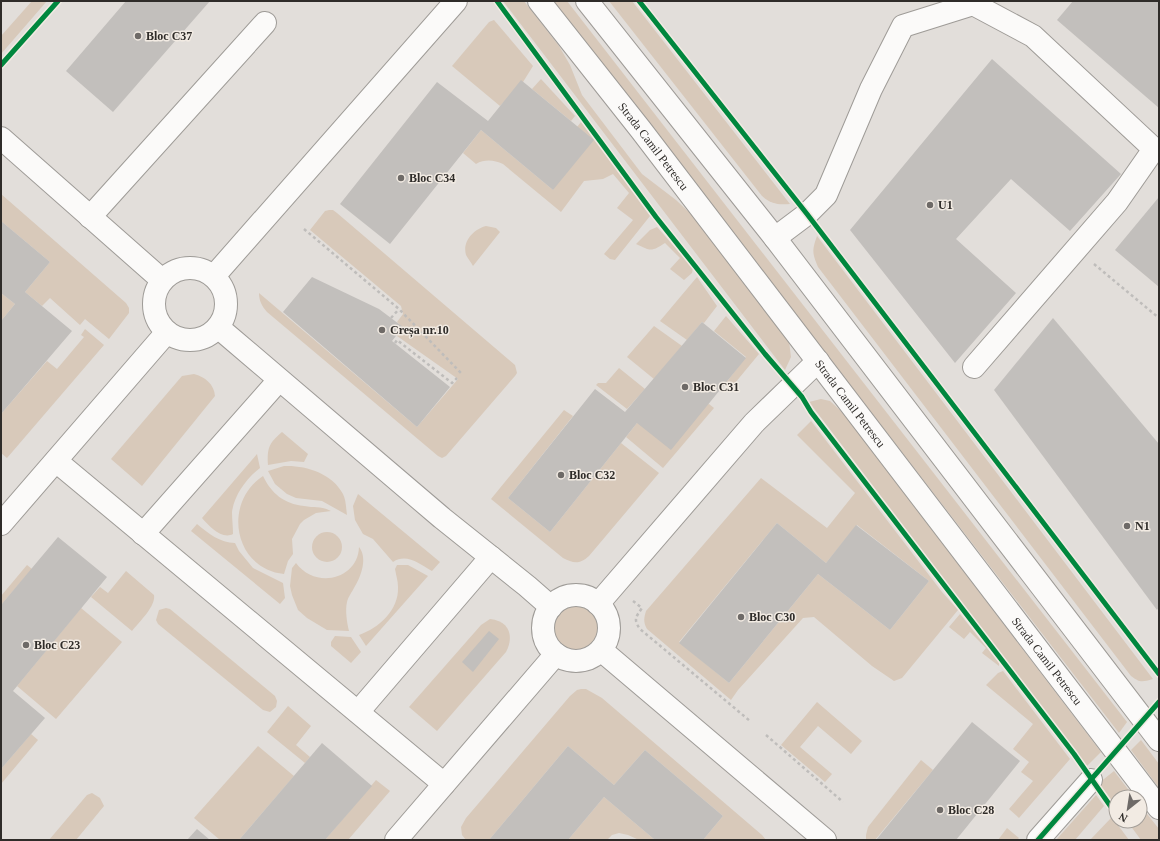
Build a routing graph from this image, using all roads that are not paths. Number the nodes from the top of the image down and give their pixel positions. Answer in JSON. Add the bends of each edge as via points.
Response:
{"nodes":[{"id":1,"x":456,"y":1,"type":"edge"},
{"id":2,"x":539,"y":1,"type":"edge"},
{"id":3,"x":587,"y":1,"type":"edge"},
{"id":4,"x":265,"y":23,"type":"dead end"},
{"id":5,"x":1,"y":138,"type":"edge"},
{"id":6,"x":90,"y":217,"type":"junction"},
{"id":7,"x":775,"y":238,"type":"junction"},
{"id":8,"x":214,"y":276,"type":"junction"},
{"id":9,"x":162,"y":280,"type":"junction"},
{"id":10,"x":218,"y":328,"type":"junction"},
{"id":11,"x":167,"y":332,"type":"junction"},
{"id":12,"x":818,"y":361,"type":"junction"},
{"id":13,"x":974,"y":367,"type":"dead end"},
{"id":14,"x":279,"y":380,"type":"junction"},
{"id":15,"x":56,"y":461,"type":"junction"},
{"id":16,"x":1,"y":524,"type":"edge"},
{"id":17,"x":143,"y":534,"type":"junction"},
{"id":18,"x":490,"y":557,"type":"junction"},
{"id":19,"x":598,"y":604,"type":"junction"},
{"id":20,"x":551,"y":607,"type":"junction"},
{"id":21,"x":601,"y":650,"type":"junction"},
{"id":22,"x":556,"y":654,"type":"junction"},
{"id":23,"x":358,"y":712,"type":"junction"},
{"id":24,"x":1159,"y":740,"type":"edge"},
{"id":25,"x":1091,"y":780,"type":"dead end"},
{"id":26,"x":444,"y":784,"type":"junction"},
{"id":27,"x":1159,"y":808,"type":"edge"},
{"id":28,"x":396,"y":840,"type":"edge"},
{"id":29,"x":825,"y":840,"type":"edge"},
{"id":30,"x":1038,"y":840,"type":"edge"}],
"edges":[{"from":1,"to":8,"type":"street"},
{"from":2,"to":12,"type":"street","name":"Strada Camil Petrescu"},
{"from":3,"to":7,"type":"street"},
{"from":4,"to":6,"type":"street"},
{"from":5,"to":6,"type":"street"},
{"from":6,"to":9,"type":"street"},
{"from":7,"to":13,"type":"street","via":[[807,214],[826,195],[871,89],[903,26],[973,4],[1033,36],[1154,149],[1117,202]]},
{"from":7,"to":24,"type":"street"},
{"from":8,"to":9,"type":"street","via":[[193,267],[181,268]]},
{"from":8,"to":10,"type":"street","via":[[226,295],[227,307]]},
{"from":9,"to":11,"type":"street","via":[[156,290],[155,313]]},
{"from":10,"to":11,"type":"street","via":[[199,340],[188,341]]},
{"from":10,"to":14,"type":"street"},
{"from":11,"to":15,"type":"street"},
{"from":12,"to":19,"type":"street","via":[[754,423]]},
{"from":12,"to":27,"type":"street","name":"Strada Camil Petrescu"},
{"from":14,"to":17,"type":"street"},
{"from":14,"to":18,"type":"street"},
{"from":15,"to":16,"type":"street"},
{"from":15,"to":17,"type":"street"},
{"from":17,"to":23,"type":"street"},
{"from":18,"to":20,"type":"street"},
{"from":18,"to":23,"type":"street"},
{"from":19,"to":20,"type":"street","via":[[590,598],[569,596]]},
{"from":19,"to":21,"type":"street","via":[[605,612],[609,631]]},
{"from":20,"to":22,"type":"street","via":[[546,616],[545,636]]},
{"from":21,"to":22,"type":"street","via":[[585,660],[574,661]]},
{"from":21,"to":29,"type":"street"},
{"from":22,"to":26,"type":"street"},
{"from":23,"to":26,"type":"street"},
{"from":25,"to":30,"type":"street"},
{"from":26,"to":28,"type":"street"}]}
